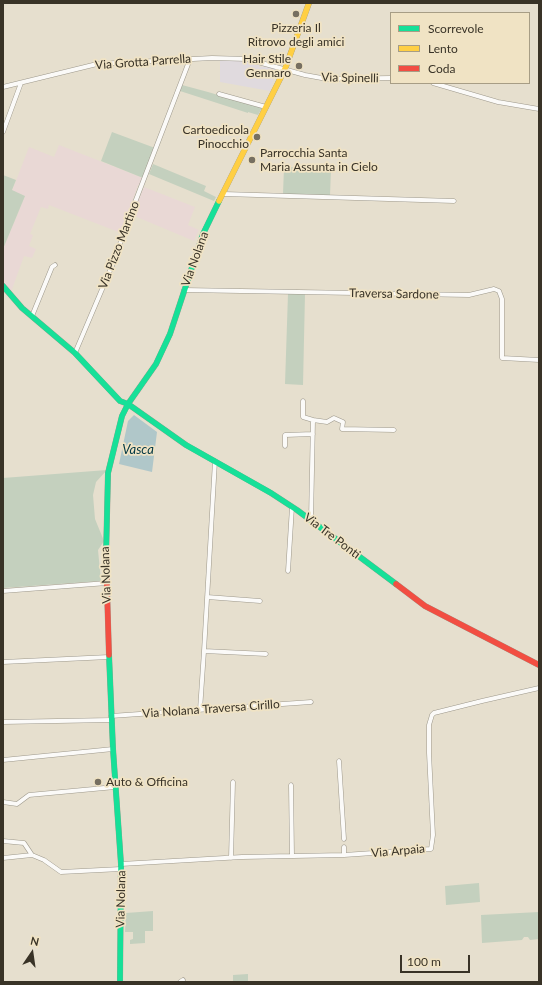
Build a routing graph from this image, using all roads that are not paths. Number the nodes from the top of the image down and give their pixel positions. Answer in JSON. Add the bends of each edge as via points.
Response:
{"nodes":[{"id":1,"x":309,"y":3,"type":"edge"},
{"id":2,"x":190,"y":59,"type":"junction"},
{"id":3,"x":286,"y":69,"type":"junction"},
{"id":4,"x":390,"y":78,"type":"edge"},
{"id":5,"x":21,"y":83,"type":"junction"},
{"id":6,"x":436,"y":84,"type":"edge"},
{"id":7,"x":3,"y":87,"type":"edge"},
{"id":8,"x":220,"y":94,"type":"dead end"},
{"id":9,"x":266,"y":107,"type":"junction"},
{"id":10,"x":539,"y":109,"type":"edge"},
{"id":11,"x":3,"y":132,"type":"edge"},
{"id":12,"x":224,"y":194,"type":"junction"},
{"id":13,"x":454,"y":201,"type":"dead end"},
{"id":14,"x":55,"y":265,"type":"dead end"},
{"id":15,"x":3,"y":286,"type":"edge"},
{"id":16,"x":184,"y":290,"type":"junction"},
{"id":17,"x":32,"y":316,"type":"junction"},
{"id":18,"x":75,"y":353,"type":"junction"},
{"id":19,"x":539,"y":360,"type":"edge"},
{"id":20,"x":303,"y":401,"type":"dead end"},
{"id":21,"x":128,"y":404,"type":"junction"},
{"id":22,"x":313,"y":420,"type":"junction"},
{"id":23,"x":394,"y":430,"type":"dead end"},
{"id":24,"x":313,"y":434,"type":"junction"},
{"id":25,"x":285,"y":446,"type":"dead end"},
{"id":26,"x":215,"y":461,"type":"junction"},
{"id":27,"x":292,"y":507,"type":"junction"},
{"id":28,"x":311,"y":520,"type":"junction"},
{"id":29,"x":288,"y":571,"type":"dead end"},
{"id":30,"x":107,"y":584,"type":"junction"},
{"id":31,"x":3,"y":591,"type":"edge"},
{"id":32,"x":207,"y":597,"type":"junction"},
{"id":33,"x":260,"y":601,"type":"dead end"},
{"id":34,"x":204,"y":651,"type":"junction"},
{"id":35,"x":266,"y":654,"type":"dead end"},
{"id":36,"x":109,"y":657,"type":"junction"},
{"id":37,"x":3,"y":662,"type":"edge"},
{"id":38,"x":539,"y":665,"type":"edge"},
{"id":39,"x":539,"y":688,"type":"edge"},
{"id":40,"x":311,"y":702,"type":"dead end"},
{"id":41,"x":200,"y":710,"type":"junction"},
{"id":42,"x":111,"y":718,"type":"junction"},
{"id":43,"x":3,"y":722,"type":"edge"},
{"id":44,"x":113,"y":749,"type":"junction"},
{"id":45,"x":3,"y":760,"type":"edge"},
{"id":46,"x":339,"y":761,"type":"dead end"},
{"id":47,"x":233,"y":782,"type":"dead end"},
{"id":48,"x":290,"y":785,"type":"dead end"},
{"id":49,"x":115,"y":786,"type":"junction"},
{"id":50,"x":3,"y":802,"type":"edge"},
{"id":51,"x":344,"y":839,"type":"dead end"},
{"id":52,"x":3,"y":841,"type":"edge"},
{"id":53,"x":344,"y":847,"type":"dead end"},
{"id":54,"x":32,"y":855,"type":"junction"},
{"id":55,"x":344,"y":855,"type":"junction"},
{"id":56,"x":292,"y":856,"type":"junction"},
{"id":57,"x":3,"y":858,"type":"edge"},
{"id":58,"x":231,"y":858,"type":"junction"},
{"id":59,"x":121,"y":867,"type":"junction"},
{"id":60,"x":120,"y":982,"type":"edge"}],
"edges":[{"from":1,"to":3,"type":"street","name":"Via Nolana"},
{"from":2,"to":3,"type":"street","name":"Via Grotta Parrella","via":[[247,59]]},
{"from":2,"to":5,"type":"street","name":"Via Grotta Parrella","via":[[97,64]]},
{"from":2,"to":18,"type":"street","name":"Via Pizzo Martino","via":[[117,254]]},
{"from":3,"to":4,"type":"street","name":"Via Spinelli","via":[[327,79]]},
{"from":3,"to":9,"type":"street","name":"Via Nolana"},
{"from":5,"to":7,"type":"street","name":"Via Grotta Parrella"},
{"from":5,"to":11,"type":"street"},
{"from":6,"to":10,"type":"street","via":[[498,102]]},
{"from":8,"to":9,"type":"street"},
{"from":9,"to":12,"type":"street","name":"Via Nolana"},
{"from":12,"to":13,"type":"street"},
{"from":12,"to":16,"type":"street","name":"Via Nolana","via":[[203,234]]},
{"from":14,"to":17,"type":"street"},
{"from":15,"to":17,"type":"street"},
{"from":16,"to":19,"type":"street","name":"Traversa Sardone","via":[[469,295],[494,289],[499,291],[502,299],[502,358]]},
{"from":16,"to":21,"type":"street","name":"Via Nolana","via":[[170,334],[156,364]]},
{"from":17,"to":18,"type":"street"},
{"from":18,"to":21,"type":"street","via":[[120,401]]},
{"from":20,"to":22,"type":"street","via":[[303,417]]},
{"from":21,"to":26,"type":"street","name":"Via Tre Ponti","via":[[186,445]]},
{"from":21,"to":30,"type":"street","name":"Via Nolana","via":[[122,416],[108,473],[105,538]]},
{"from":22,"to":23,"type":"street","via":[[327,422],[334,418],[343,422],[342,429]]},
{"from":22,"to":24,"type":"street"},
{"from":24,"to":25,"type":"street","via":[[285,434]]},
{"from":24,"to":28,"type":"street"},
{"from":26,"to":27,"type":"street","name":"Via Tre Ponti"},
{"from":26,"to":32,"type":"street"},
{"from":27,"to":28,"type":"street","name":"Via Tre Ponti"},
{"from":27,"to":29,"type":"street"},
{"from":28,"to":38,"type":"street","name":"Via Tre Ponti","via":[[426,606]]},
{"from":30,"to":31,"type":"street"},
{"from":30,"to":36,"type":"street","name":"Via Nolana"},
{"from":32,"to":33,"type":"street"},
{"from":32,"to":34,"type":"street"},
{"from":34,"to":35,"type":"street"},
{"from":34,"to":41,"type":"street"},
{"from":36,"to":37,"type":"street"},
{"from":36,"to":42,"type":"street","name":"Via Nolana"},
{"from":39,"to":55,"type":"street","name":"Via Arpaia","via":[[432,715],[429,724],[433,835],[431,848]]},
{"from":40,"to":41,"type":"street","name":"Via Nolana Traversa Cirillo"},
{"from":41,"to":42,"type":"street","name":"Via Nolana Traversa Cirillo"},
{"from":42,"to":43,"type":"street","name":"Via Nolana Traversa Cirillo"},
{"from":42,"to":44,"type":"street","name":"Via Nolana"},
{"from":44,"to":45,"type":"street"},
{"from":44,"to":49,"type":"street","name":"Via Nolana"},
{"from":46,"to":51,"type":"street"},
{"from":47,"to":58,"type":"street"},
{"from":48,"to":56,"type":"street"},
{"from":49,"to":50,"type":"street","via":[[29,796],[17,804]]},
{"from":49,"to":59,"type":"street","name":"Via Nolana"},
{"from":52,"to":54,"type":"street","name":"Via Arpaia","via":[[24,843]]},
{"from":53,"to":55,"type":"street"},
{"from":54,"to":57,"type":"street"},
{"from":54,"to":59,"type":"street","name":"Via Arpaia","via":[[60,872]]},
{"from":55,"to":56,"type":"street","name":"Via Arpaia"},
{"from":56,"to":58,"type":"street","name":"Via Arpaia"},
{"from":58,"to":59,"type":"street","name":"Via Arpaia"},
{"from":59,"to":60,"type":"street","name":"Via Nolana"}]}
